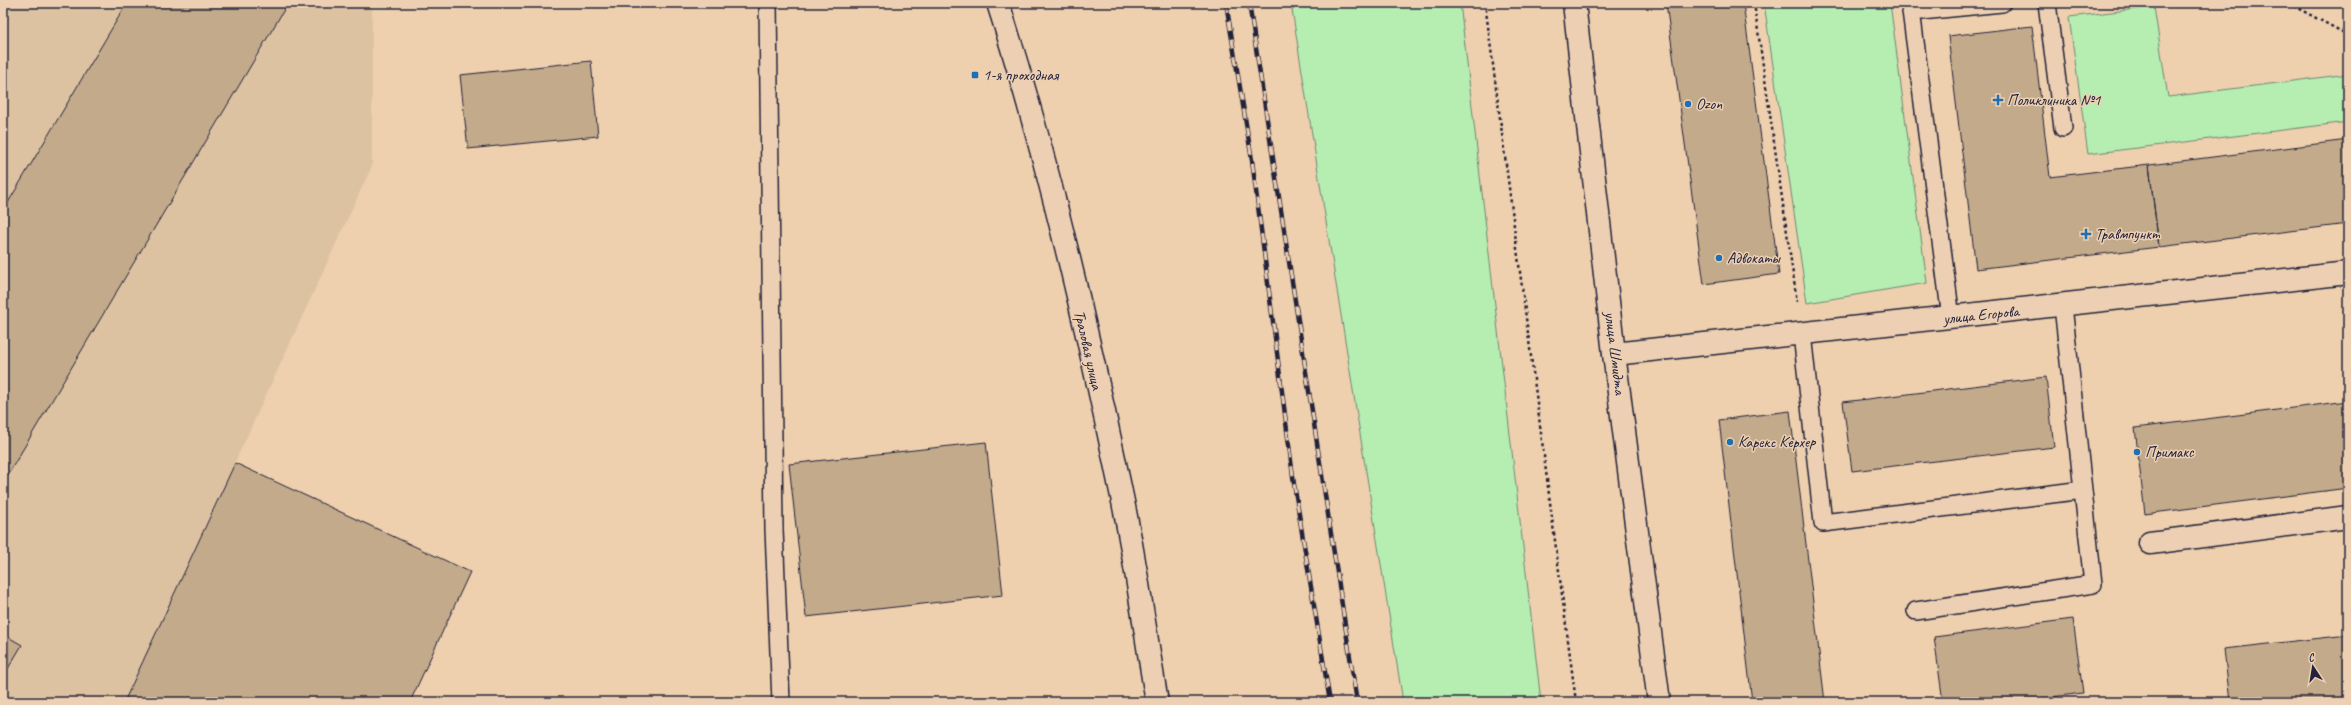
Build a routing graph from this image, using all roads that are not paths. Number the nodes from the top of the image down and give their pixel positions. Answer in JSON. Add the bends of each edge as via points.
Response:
{"nodes":[{"id":1,"x":768,"y":3,"type":"edge"},
{"id":2,"x":998,"y":3,"type":"edge"},
{"id":3,"x":1574,"y":3,"type":"edge"},
{"id":4,"x":2002,"y":3,"type":"edge"},
{"id":5,"x":2047,"y":3,"type":"edge"},
{"id":6,"x":1910,"y":8,"type":"edge"},
{"id":7,"x":2063,"y":128,"type":"dead end"},
{"id":8,"x":2348,"y":273,"type":"edge"},
{"id":9,"x":2064,"y":306,"type":"junction"},
{"id":10,"x":1951,"y":318,"type":"junction"},
{"id":11,"x":1802,"y":334,"type":"junction"},
{"id":12,"x":1614,"y":354,"type":"junction"},
{"id":13,"x":2083,"y":490,"type":"junction"},
{"id":14,"x":2348,"y":517,"type":"edge"},
{"id":15,"x":2150,"y":543,"type":"dead end"},
{"id":16,"x":1916,"y":611,"type":"dead end"},
{"id":17,"x":782,"y":702,"type":"edge"},
{"id":18,"x":1157,"y":702,"type":"edge"},
{"id":19,"x":1659,"y":702,"type":"edge"}],
"edges":[{"from":1,"to":17,"type":"lane","via":[[774,529]]},
{"from":2,"to":18,"type":"street","name":"Траловая улица","via":[[1026,92],[1070,269],[1121,494]]},
{"from":3,"to":12,"type":"street","name":"улица Шмидта"},
{"from":4,"to":6,"type":"lane"},
{"from":5,"to":7,"type":"lane"},
{"from":6,"to":10,"type":"lane"},
{"from":8,"to":9,"type":"street","name":"улица Егорова"},
{"from":9,"to":10,"type":"street","name":"улица Егорова"},
{"from":9,"to":13,"type":"lane"},
{"from":10,"to":11,"type":"street","name":"улица Егорова"},
{"from":11,"to":12,"type":"street","name":"улица Егорова"},
{"from":11,"to":13,"type":"lane","via":[[1824,523]]},
{"from":12,"to":19,"type":"street","name":"улица Шмидта"},
{"from":13,"to":16,"type":"lane","via":[[2093,584]]},
{"from":14,"to":15,"type":"street"}]}
